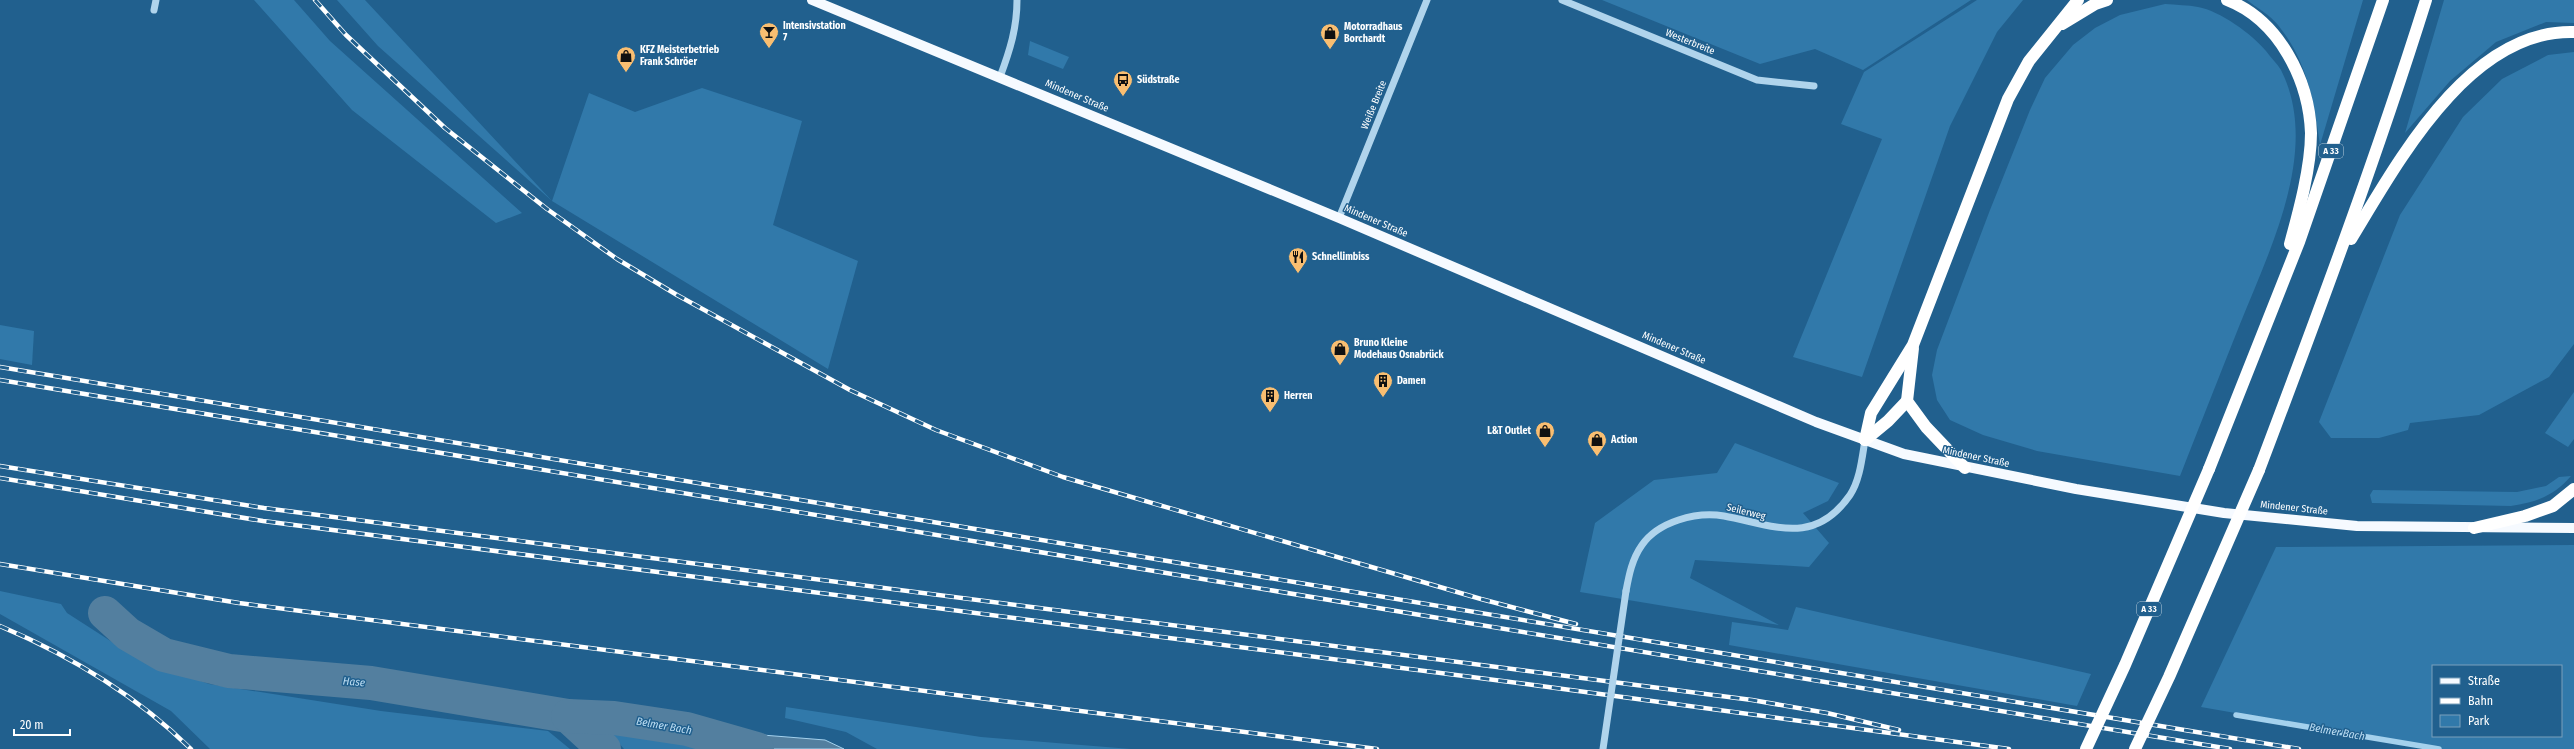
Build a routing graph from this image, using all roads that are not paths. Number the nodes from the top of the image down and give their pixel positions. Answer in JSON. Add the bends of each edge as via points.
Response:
{"nodes":[{"id":1,"x":156,"y":0,"type":"edge"},
{"id":2,"x":812,"y":0,"type":"edge"},
{"id":3,"x":1017,"y":0,"type":"edge"},
{"id":4,"x":1427,"y":0,"type":"edge"},
{"id":5,"x":1562,"y":0,"type":"edge"},
{"id":6,"x":2078,"y":0,"type":"edge"},
{"id":7,"x":2107,"y":0,"type":"edge"},
{"id":8,"x":2227,"y":0,"type":"edge"},
{"id":9,"x":2383,"y":0,"type":"edge"},
{"id":10,"x":2426,"y":0,"type":"edge"},
{"id":11,"x":154,"y":10,"type":"dead end"},
{"id":12,"x":2054,"y":29,"type":"junction"},
{"id":13,"x":2574,"y":32,"type":"edge"},
{"id":14,"x":1000,"y":77,"type":"junction"},
{"id":15,"x":1814,"y":86,"type":"dead end"},
{"id":16,"x":1339,"y":218,"type":"junction"},
{"id":17,"x":2338,"y":261,"type":"junction"},
{"id":18,"x":2276,"y":300,"type":"junction"},
{"id":19,"x":1913,"y":345,"type":"junction"},
{"id":20,"x":1907,"y":400,"type":"junction"},
{"id":21,"x":1865,"y":440,"type":"junction"},
{"id":22,"x":1965,"y":468,"type":"junction"},
{"id":23,"x":2574,"y":488,"type":"edge"},
{"id":24,"x":2474,"y":528,"type":"junction"},
{"id":25,"x":2574,"y":528,"type":"edge"},
{"id":26,"x":1603,"y":749,"type":"edge"},
{"id":27,"x":2086,"y":749,"type":"edge"},
{"id":28,"x":2135,"y":749,"type":"edge"}],
"edges":[{"from":1,"to":11,"type":"street"},
{"from":2,"to":14,"type":"main road","name":"Mindener Straße"},
{"from":3,"to":14,"type":"street","via":[[1017,24],[1013,43]]},
{"from":4,"to":16,"type":"street","name":"Weiße Breite"},
{"from":5,"to":15,"type":"street","name":"Westerbreite","via":[[1757,80]]},
{"from":6,"to":12,"type":"highway"},
{"from":7,"to":12,"type":"highway","via":[[2095,4]]},
{"from":8,"to":18,"type":"highway","via":[[2238,4],[2270,30],[2292,60],[2306,98],[2311,134],[2303,194]]},
{"from":9,"to":18,"type":"highway","number":"A 33","via":[[2356,83]]},
{"from":10,"to":17,"type":"highway"},
{"from":12,"to":19,"type":"highway","via":[[2029,61],[2008,99]]},
{"from":13,"to":17,"type":"highway","via":[[2526,39],[2490,60],[2460,85],[2425,123],[2394,168]]},
{"from":14,"to":16,"type":"main road","name":"Mindener Straße"},
{"from":16,"to":21,"type":"main road","name":"Mindener Straße","via":[[1816,422]]},
{"from":17,"to":28,"type":"highway","bridge":true,"via":[[2259,470],[2169,678]]},
{"from":18,"to":27,"type":"highway","number":"A 33","bridge":true,"via":[[2209,469]]},
{"from":19,"to":20,"type":"highway"},
{"from":19,"to":21,"type":"highway","via":[[1871,413]]},
{"from":20,"to":21,"type":"highway","via":[[1888,421]]},
{"from":20,"to":22,"type":"highway","via":[[1926,427]]},
{"from":21,"to":22,"type":"main road","name":"Mindener Straße","via":[[1904,454]]},
{"from":21,"to":26,"type":"street","name":"Seilerweg","bridge":true,"via":[[1858,476],[1850,494],[1831,518],[1804,528],[1771,528],[1722,516],[1690,516],[1661,527],[1642,545],[1631,567],[1626,591]]},
{"from":22,"to":24,"type":"main road","name":"Mindener Straße","via":[[2224,513],[2357,526]]},
{"from":23,"to":24,"type":"highway","via":[[2553,506],[2525,516]]},
{"from":24,"to":25,"type":"main road","name":"Mindener Straße"}]}
